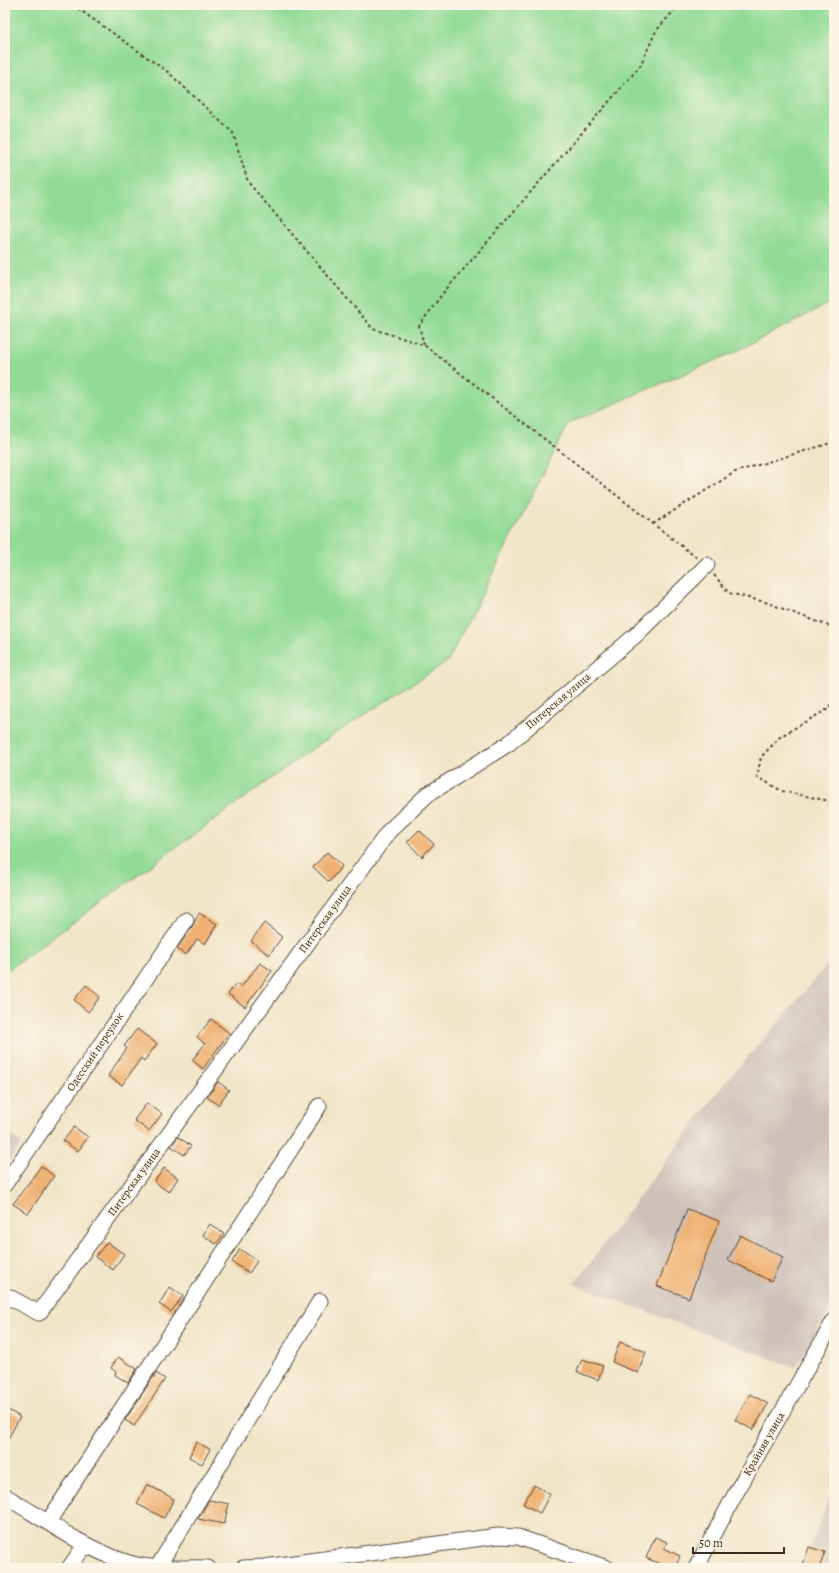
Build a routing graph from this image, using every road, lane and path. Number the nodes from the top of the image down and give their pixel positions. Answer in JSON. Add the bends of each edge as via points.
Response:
{"nodes":[{"id":1,"x":74,"y":5,"type":"edge"},
{"id":2,"x":679,"y":5,"type":"edge"},
{"id":3,"x":424,"y":345,"type":"junction"},
{"id":4,"x":834,"y":442,"type":"edge"},
{"id":5,"x":653,"y":524,"type":"junction"},
{"id":6,"x":707,"y":565,"type":"junction"},
{"id":7,"x":834,"y":628,"type":"edge"},
{"id":8,"x":834,"y":699,"type":"edge"},
{"id":9,"x":834,"y":802,"type":"edge"},
{"id":10,"x":186,"y":920,"type":"dead end"},
{"id":11,"x":319,"y":1106,"type":"dead end"},
{"id":12,"x":5,"y":1184,"type":"edge"},
{"id":13,"x":5,"y":1295,"type":"edge"},
{"id":14,"x":320,"y":1300,"type":"dead end"},
{"id":15,"x":834,"y":1321,"type":"edge"},
{"id":16,"x":5,"y":1496,"type":"edge"},
{"id":17,"x":48,"y":1522,"type":"junction"},
{"id":18,"x":85,"y":1544,"type":"junction"},
{"id":19,"x":69,"y":1568,"type":"edge"},
{"id":20,"x":157,"y":1568,"type":"edge"},
{"id":21,"x":208,"y":1568,"type":"edge"},
{"id":22,"x":243,"y":1568,"type":"edge"},
{"id":23,"x":608,"y":1568,"type":"edge"},
{"id":24,"x":696,"y":1568,"type":"edge"}],
"edges":[{"from":1,"to":3,"type":"path","via":[[168,72],[233,133],[248,182],[373,329]]},
{"from":2,"to":3,"type":"path","via":[[656,31],[640,66],[443,293],[419,326]]},
{"from":3,"to":5,"type":"path"},
{"from":4,"to":5,"type":"path","via":[[735,472]]},
{"from":5,"to":6,"type":"path"},
{"from":6,"to":7,"type":"path","via":[[729,594],[765,602]]},
{"from":6,"to":13,"type":"street","name":"Питерская улица","via":[[636,634],[508,744],[427,795],[389,831],[39,1313]]},
{"from":8,"to":9,"type":"path","via":[[828,709],[782,736],[771,746],[761,757],[757,777],[782,791]]},
{"from":10,"to":12,"type":"street","name":"Одесский переулок"},
{"from":11,"to":17,"type":"street"},
{"from":14,"to":20,"type":"street"},
{"from":15,"to":24,"type":"street","name":"Крайняя улица"},
{"from":16,"to":17,"type":"street"},
{"from":17,"to":18,"type":"street"},
{"from":18,"to":19,"type":"street"},
{"from":18,"to":20,"type":"street","via":[[123,1562]]},
{"from":20,"to":21,"type":"street"},
{"from":22,"to":23,"type":"street","via":[[498,1536],[518,1537]]}]}
